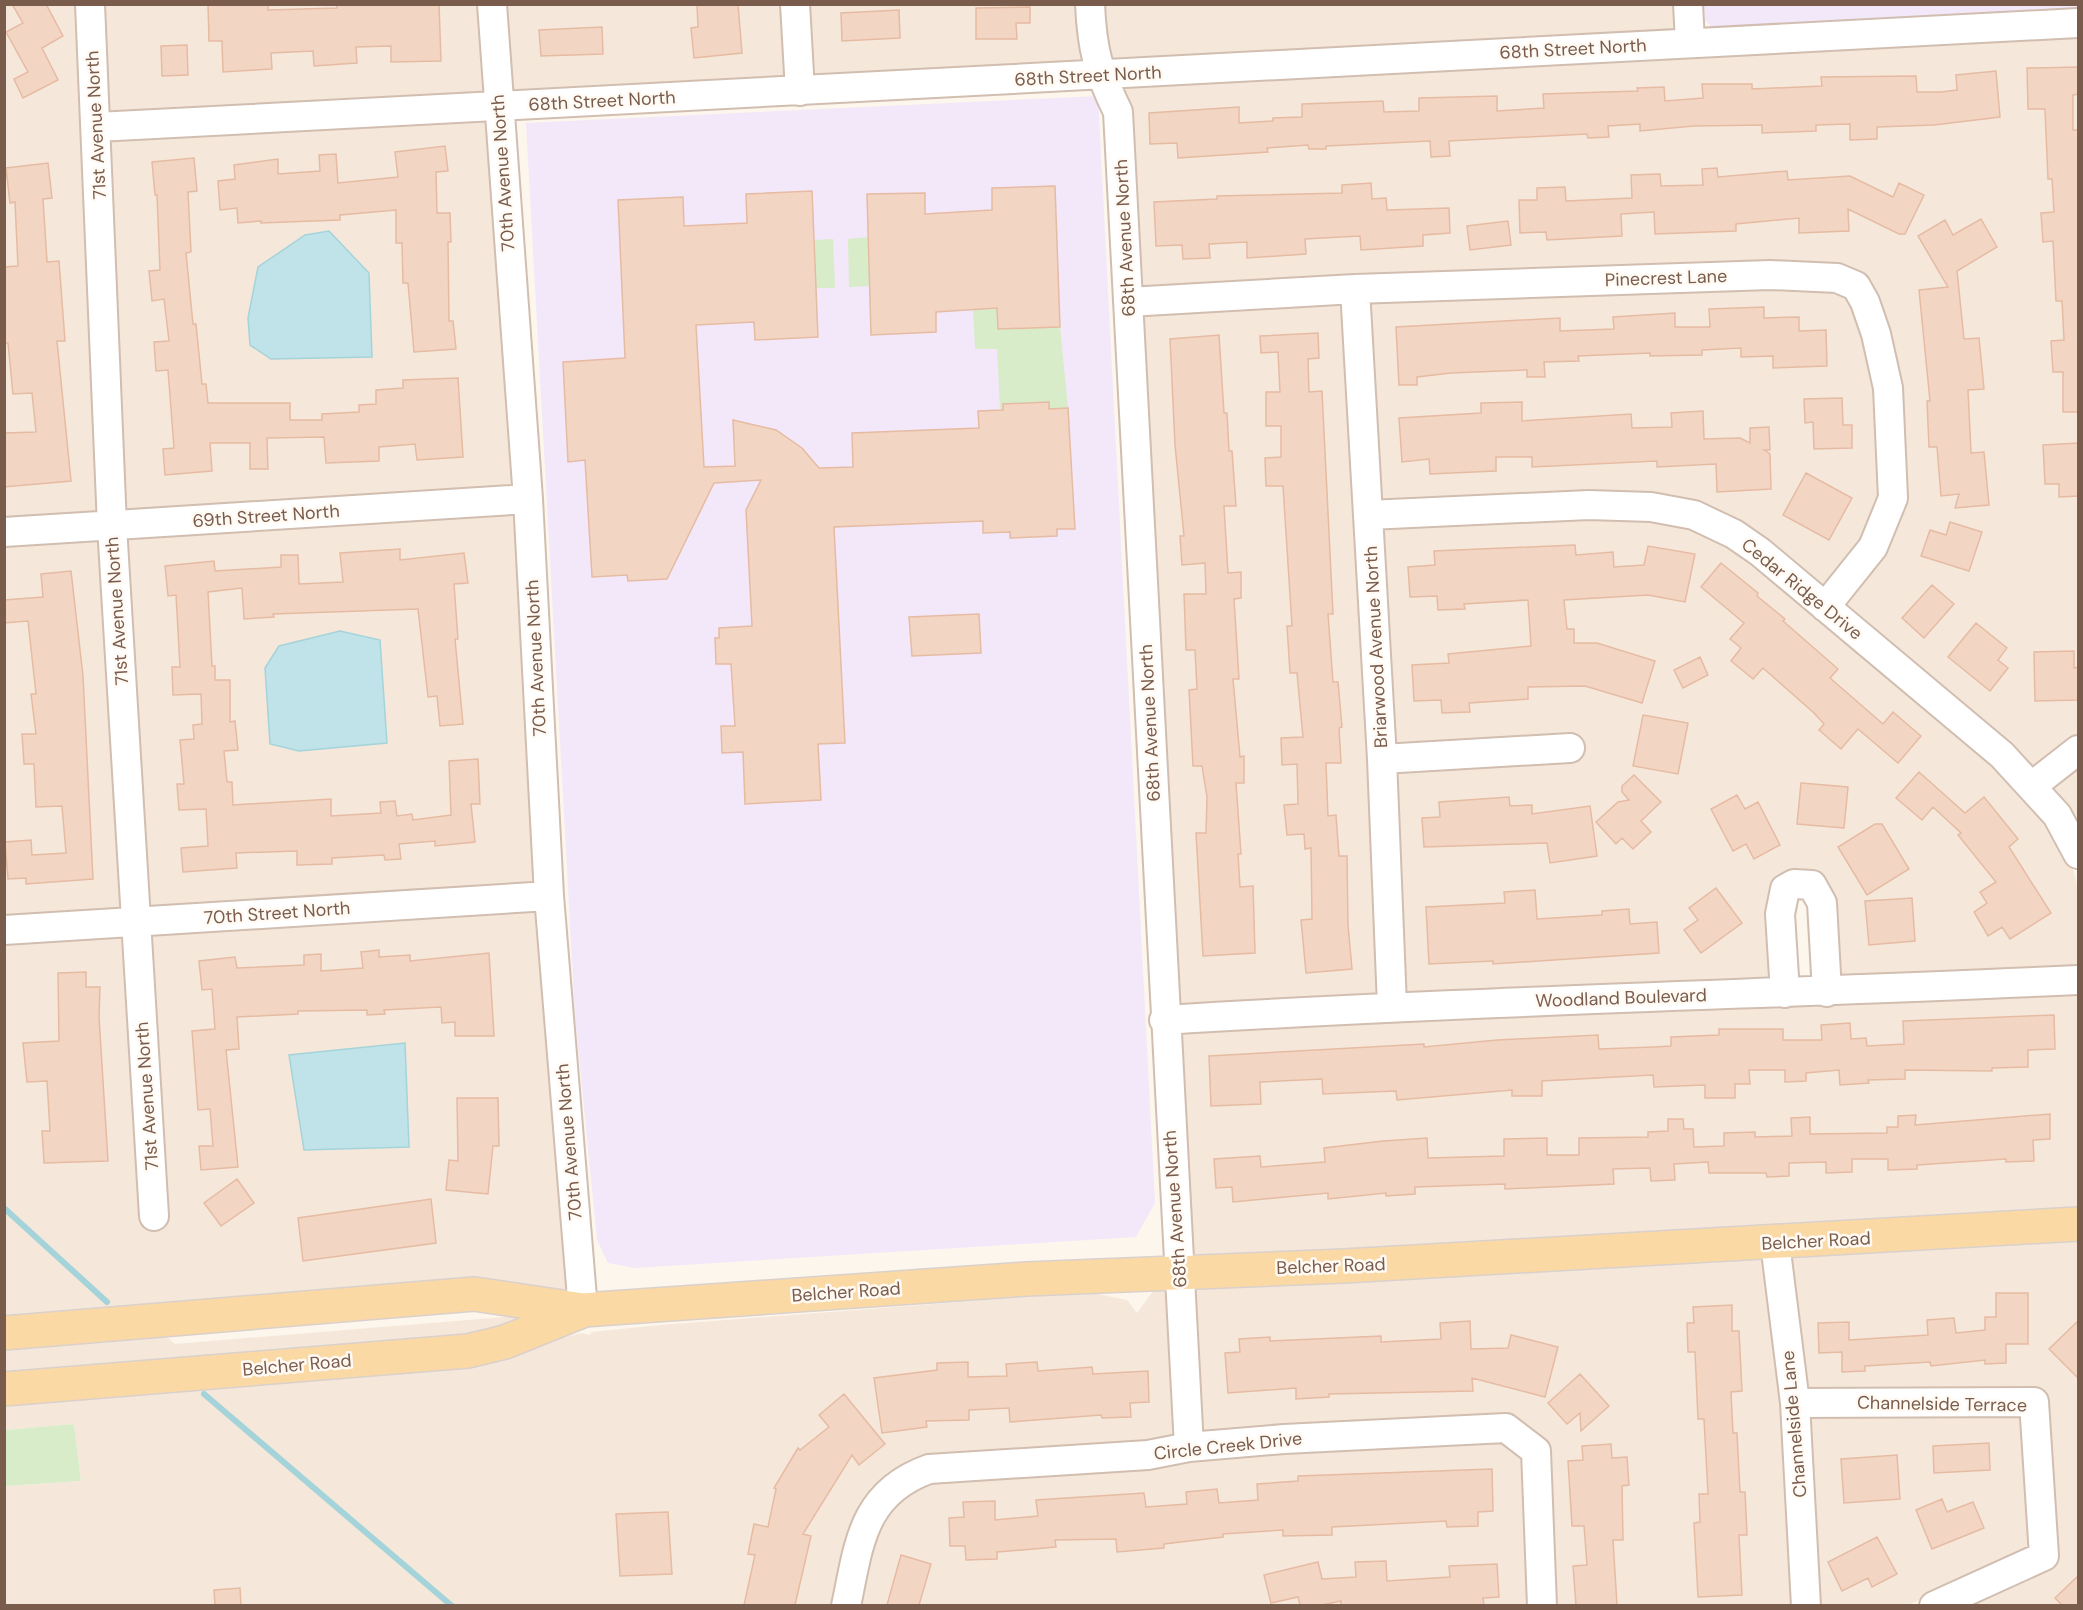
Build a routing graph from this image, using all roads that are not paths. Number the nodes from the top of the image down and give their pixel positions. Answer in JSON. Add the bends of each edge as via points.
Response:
{"nodes":[{"id":1,"x":90,"y":4,"type":"edge"},
{"id":2,"x":492,"y":4,"type":"edge"},
{"id":3,"x":795,"y":4,"type":"edge"},
{"id":4,"x":1090,"y":4,"type":"edge"},
{"id":5,"x":1688,"y":4,"type":"edge"},
{"id":6,"x":2079,"y":23,"type":"edge"},
{"id":7,"x":1690,"y":42,"type":"junction"},
{"id":8,"x":1100,"y":75,"type":"junction"},
{"id":9,"x":801,"y":91,"type":"junction"},
{"id":10,"x":498,"y":106,"type":"junction"},
{"id":11,"x":97,"y":128,"type":"junction"},
{"id":12,"x":1355,"y":289,"type":"junction"},
{"id":13,"x":1128,"y":302,"type":"junction"},
{"id":14,"x":528,"y":499,"type":"junction"},
{"id":15,"x":1368,"y":515,"type":"junction"},
{"id":16,"x":112,"y":526,"type":"junction"},
{"id":17,"x":4,"y":532,"type":"edge"},
{"id":18,"x":1825,"y":607,"type":"junction"},
{"id":19,"x":1570,"y":748,"type":"dead end"},
{"id":20,"x":2079,"y":750,"type":"edge"},
{"id":21,"x":1382,"y":759,"type":"junction"},
{"id":22,"x":2032,"y":786,"type":"junction"},
{"id":23,"x":2079,"y":854,"type":"edge"},
{"id":24,"x":549,"y":896,"type":"junction"},
{"id":25,"x":136,"y":923,"type":"junction"},
{"id":26,"x":4,"y":930,"type":"edge"},
{"id":27,"x":2079,"y":980,"type":"edge"},
{"id":28,"x":1827,"y":992,"type":"junction"},
{"id":29,"x":1785,"y":993,"type":"junction"},
{"id":30,"x":1392,"y":1006,"type":"junction"},
{"id":31,"x":1164,"y":1020,"type":"junction"},
{"id":32,"x":154,"y":1216,"type":"dead end"},
{"id":33,"x":2079,"y":1224,"type":"edge"},
{"id":34,"x":1775,"y":1243,"type":"junction"},
{"id":35,"x":1178,"y":1272,"type":"junction"},
{"id":36,"x":583,"y":1310,"type":"junction"},
{"id":37,"x":4,"y":1333,"type":"edge"},
{"id":38,"x":4,"y":1389,"type":"edge"},
{"id":39,"x":1795,"y":1403,"type":"junction"},
{"id":40,"x":1188,"y":1447,"type":"junction"},
{"id":41,"x":846,"y":1605,"type":"edge"},
{"id":42,"x":1542,"y":1605,"type":"edge"},
{"id":43,"x":1806,"y":1605,"type":"edge"},
{"id":44,"x":1934,"y":1605,"type":"edge"}],
"edges":[{"from":1,"to":11,"type":"street","name":"71st Avenue North"},
{"from":2,"to":10,"type":"street","name":"70th Avenue North"},
{"from":3,"to":9,"type":"street"},
{"from":4,"to":8,"type":"street","name":"68th Avenue North","via":[[1092,43]]},
{"from":5,"to":7,"type":"street"},
{"from":6,"to":7,"type":"street","name":"68th Street North"},
{"from":7,"to":8,"type":"street","name":"68th Street North"},
{"from":8,"to":9,"type":"street","name":"68th Street North"},
{"from":8,"to":13,"type":"street","name":"68th Avenue North","via":[[1118,112]]},
{"from":9,"to":10,"type":"street","name":"68th Street North"},
{"from":10,"to":11,"type":"street","name":"68th Street North"},
{"from":10,"to":14,"type":"street","name":"70th Avenue North"},
{"from":11,"to":16,"type":"street","name":"71st Avenue North"},
{"from":12,"to":13,"type":"street","name":"Pinecrest Lane"},
{"from":12,"to":15,"type":"street","name":"Briarwood Avenue North"},
{"from":12,"to":18,"type":"street","name":"Pinecrest Lane","via":[[1770,275],[1837,278],[1856,286],[1876,334],[1888,388],[1893,498],[1873,547]]},
{"from":13,"to":31,"type":"street","name":"68th Avenue North"},
{"from":14,"to":16,"type":"street","name":"69th Street North"},
{"from":14,"to":24,"type":"street","name":"70th Avenue North"},
{"from":15,"to":18,"type":"street","name":"Cedar Ridge Drive","via":[[1589,505],[1651,507],[1694,515],[1760,552]]},
{"from":15,"to":21,"type":"street","name":"Briarwood Avenue North"},
{"from":16,"to":17,"type":"street","name":"69th Street North"},
{"from":16,"to":25,"type":"street","name":"71st Avenue North"},
{"from":18,"to":22,"type":"street","name":"Cedar Ridge Drive","via":[[2002,755]]},
{"from":19,"to":21,"type":"street"},
{"from":20,"to":22,"type":"street"},
{"from":21,"to":30,"type":"street","name":"Briarwood Avenue North"},
{"from":22,"to":23,"type":"street","name":"Cedar Ridge Drive","via":[[2057,816]]},
{"from":24,"to":25,"type":"street","name":"70th Street North"},
{"from":24,"to":36,"type":"street","name":"70th Avenue North"},
{"from":25,"to":26,"type":"street","name":"70th Street North"},
{"from":25,"to":32,"type":"street","name":"71st Avenue North"},
{"from":27,"to":28,"type":"street","name":"Woodland Boulevard"},
{"from":28,"to":29,"type":"street","name":"Woodland Boulevard"},
{"from":28,"to":29,"type":"street","via":[[1822,903],[1812,885],[1794,884],[1785,889],[1780,914]]},
{"from":29,"to":30,"type":"street","name":"Woodland Boulevard"},
{"from":30,"to":31,"type":"street","name":"Woodland Boulevard"},
{"from":31,"to":35,"type":"street","name":"68th Avenue North"},
{"from":33,"to":34,"type":"main road","name":"Belcher Road"},
{"from":34,"to":35,"type":"main road","name":"Belcher Road"},
{"from":34,"to":39,"type":"street","name":"Channelside Lane"},
{"from":35,"to":36,"type":"main road","name":"Belcher Road"},
{"from":35,"to":40,"type":"street","name":"68th Avenue North"},
{"from":36,"to":37,"type":"main road","name":"Belcher Road","via":[[474,1294]]},
{"from":36,"to":38,"type":"main road","name":"Belcher Road","via":[[505,1342],[468,1351]]},
{"from":39,"to":43,"type":"street","name":"Channelside Lane"},
{"from":39,"to":44,"type":"street","name":"Channelside Terrace","via":[[2034,1401],[2044,1556]]},
{"from":40,"to":41,"type":"street","name":"Circle Creek Drive","via":[[1148,1455],[929,1468],[910,1475],[880,1499],[860,1542]]},
{"from":40,"to":42,"type":"street","name":"Circle Creek Drive","via":[[1506,1428],[1536,1451]]}]}
